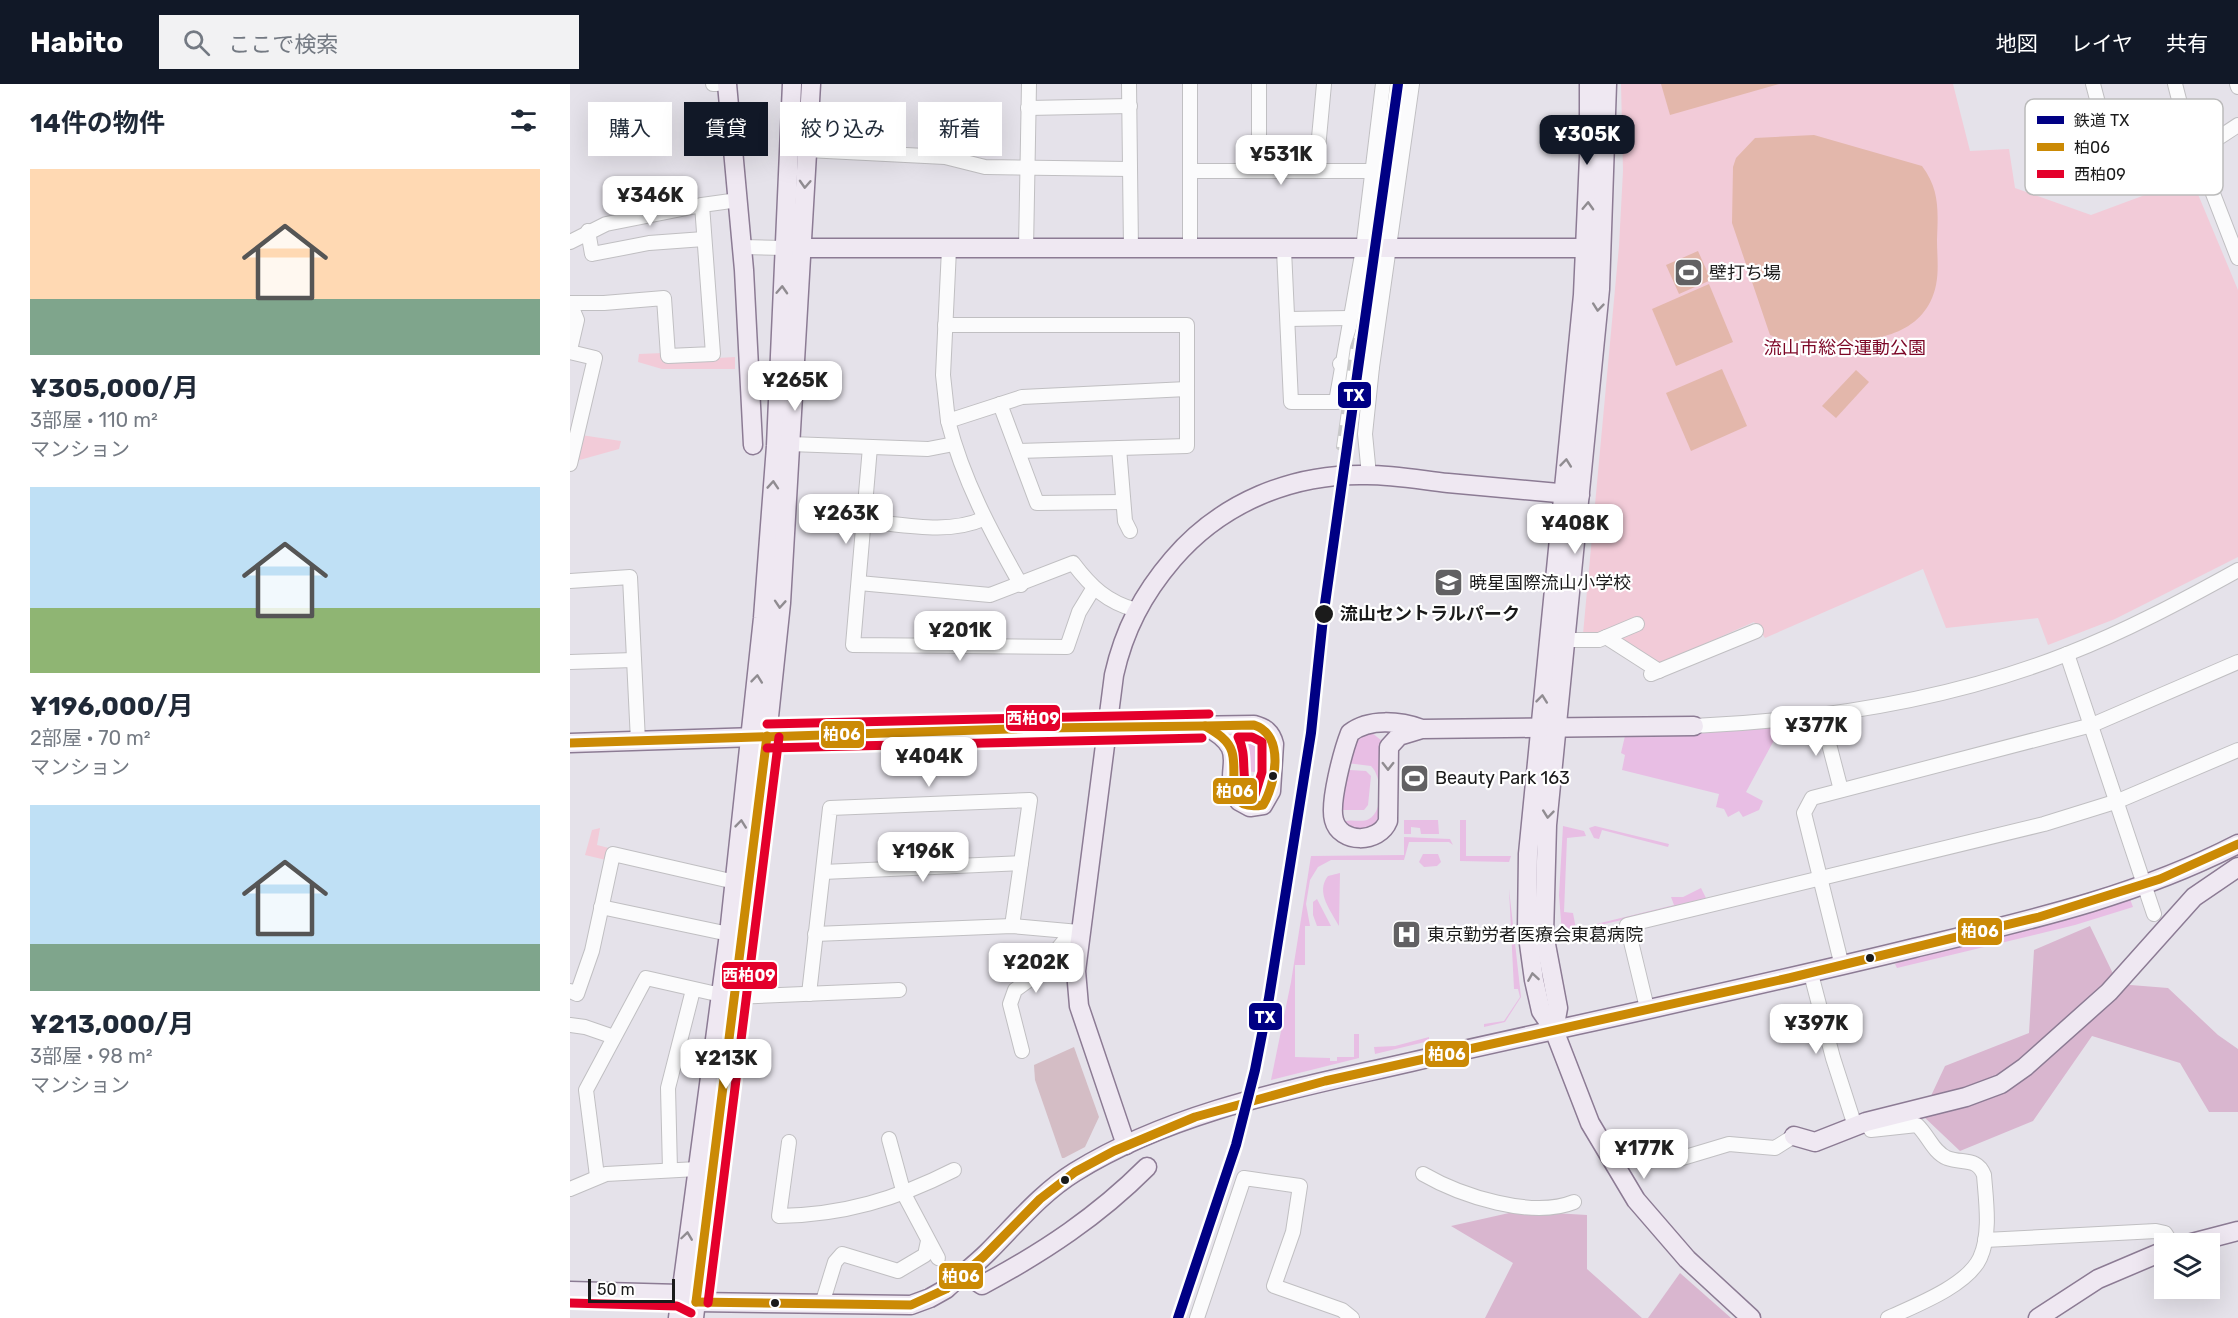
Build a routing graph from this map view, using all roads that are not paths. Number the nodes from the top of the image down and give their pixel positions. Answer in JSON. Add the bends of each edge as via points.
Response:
{"nodes":[{"id":1,"x":727,"y":84,"type":"edge"},
{"id":2,"x":792,"y":84,"type":"edge"},
{"id":3,"x":811,"y":84,"type":"edge"},
{"id":4,"x":1029,"y":84,"type":"edge"},
{"id":5,"x":1129,"y":84,"type":"edge"},
{"id":6,"x":1190,"y":84,"type":"edge"},
{"id":7,"x":1259,"y":84,"type":"edge"},
{"id":8,"x":1324,"y":84,"type":"edge"},
{"id":9,"x":1383,"y":84,"type":"edge"},
{"id":10,"x":1412,"y":84,"type":"edge"},
{"id":11,"x":1589,"y":84,"type":"edge"},
{"id":12,"x":1607,"y":84,"type":"edge"},
{"id":13,"x":2093,"y":84,"type":"edge"},
{"id":14,"x":2175,"y":84,"type":"edge"},
{"id":15,"x":2097,"y":99,"type":"edge"},
{"id":16,"x":2179,"y":99,"type":"edge"},
{"id":17,"x":810,"y":102,"type":"edge"},
{"id":18,"x":1130,"y":106,"type":"junction"},
{"id":19,"x":1028,"y":108,"type":"junction"},
{"id":20,"x":2238,"y":125,"type":"edge"},
{"id":21,"x":2223,"y":135,"type":"edge"},
{"id":22,"x":906,"y":155,"type":"edge"},
{"id":23,"x":806,"y":156,"type":"edge"},
{"id":24,"x":1027,"y":168,"type":"junction"},
{"id":25,"x":1130,"y":169,"type":"junction"},
{"id":26,"x":1259,"y":170,"type":"junction"},
{"id":27,"x":1316,"y":170,"type":"junction"},
{"id":28,"x":1190,"y":171,"type":"junction"},
{"id":29,"x":1372,"y":171,"type":"junction"},
{"id":30,"x":2214,"y":195,"type":"edge"},
{"id":31,"x":738,"y":200,"type":"junction"},
{"id":32,"x":702,"y":205,"type":"junction"},
{"id":33,"x":588,"y":231,"type":"junction"},
{"id":34,"x":704,"y":239,"type":"junction"},
{"id":35,"x":570,"y":242,"type":"edge"},
{"id":36,"x":742,"y":247,"type":"junction"},
{"id":37,"x":793,"y":248,"type":"junction"},
{"id":38,"x":1190,"y":248,"type":"junction"},
{"id":39,"x":1595,"y":248,"type":"junction"},
{"id":40,"x":949,"y":249,"type":"junction"},
{"id":41,"x":1026,"y":249,"type":"junction"},
{"id":42,"x":1131,"y":249,"type":"junction"},
{"id":43,"x":1284,"y":249,"type":"junction"},
{"id":44,"x":1363,"y":249,"type":"junction"},
{"id":45,"x":1390,"y":249,"type":"junction"},
{"id":46,"x":2238,"y":258,"type":"edge"},
{"id":47,"x":570,"y":303,"type":"edge"},
{"id":48,"x":1349,"y":318,"type":"junction"},
{"id":49,"x":1288,"y":319,"type":"junction"},
{"id":50,"x":945,"y":326,"type":"junction"},
{"id":51,"x":570,"y":351,"type":"edge"},
{"id":52,"x":1340,"y":364,"type":"junction"},
{"id":53,"x":1372,"y":367,"type":"junction"},
{"id":54,"x":1187,"y":389,"type":"junction"},
{"id":55,"x":1000,"y":404,"type":"junction"},
{"id":56,"x":948,"y":421,"type":"junction"},
{"id":57,"x":574,"y":436,"type":"edge"},
{"id":58,"x":790,"y":444,"type":"junction"},
{"id":59,"x":954,"y":444,"type":"junction"},
{"id":60,"x":753,"y":445,"type":"dead end"},
{"id":61,"x":870,"y":447,"type":"junction"},
{"id":62,"x":1119,"y":448,"type":"junction"},
{"id":63,"x":1018,"y":451,"type":"junction"},
{"id":64,"x":570,"y":464,"type":"edge"},
{"id":65,"x":1369,"y":475,"type":"junction"},
{"id":66,"x":1571,"y":494,"type":"junction"},
{"id":67,"x":1123,"y":502,"type":"junction"},
{"id":68,"x":983,"y":519,"type":"junction"},
{"id":69,"x":864,"y":521,"type":"junction"},
{"id":70,"x":1130,"y":531,"type":"dead end"},
{"id":71,"x":2238,"y":570,"type":"edge"},
{"id":72,"x":570,"y":581,"type":"edge"},
{"id":73,"x":859,"y":584,"type":"junction"},
{"id":74,"x":1021,"y":585,"type":"junction"},
{"id":75,"x":1093,"y":589,"type":"junction"},
{"id":76,"x":1136,"y":610,"type":"junction"},
{"id":77,"x":1637,"y":624,"type":"dead end"},
{"id":78,"x":1756,"y":632,"type":"dead end"},
{"id":79,"x":1606,"y":638,"type":"junction"},
{"id":80,"x":1566,"y":640,"type":"junction"},
{"id":81,"x":2067,"y":654,"type":"junction"},
{"id":82,"x":634,"y":660,"type":"junction"},
{"id":83,"x":570,"y":662,"type":"edge"},
{"id":84,"x":2238,"y":662,"type":"edge"},
{"id":85,"x":1822,"y":717,"type":"junction"},
{"id":86,"x":1246,"y":724,"type":"junction"},
{"id":87,"x":1366,"y":724,"type":"junction"},
{"id":88,"x":2092,"y":725,"type":"junction"},
{"id":89,"x":1204,"y":726,"type":"junction"},
{"id":90,"x":1694,"y":726,"type":"joint"},
{"id":91,"x":1108,"y":727,"type":"junction"},
{"id":92,"x":1422,"y":729,"type":"junction"},
{"id":93,"x":1548,"y":729,"type":"junction"},
{"id":94,"x":759,"y":737,"type":"junction"},
{"id":95,"x":638,"y":741,"type":"junction"},
{"id":96,"x":570,"y":743,"type":"edge"},
{"id":97,"x":1392,"y":743,"type":"junction"},
{"id":98,"x":2238,"y":750,"type":"edge"},
{"id":99,"x":1233,"y":751,"type":"junction"},
{"id":100,"x":1841,"y":790,"type":"junction"},
{"id":101,"x":2118,"y":801,"type":"junction"},
{"id":102,"x":2238,"y":844,"type":"edge"},
{"id":103,"x":1021,"y":863,"type":"junction"},
{"id":104,"x":2238,"y":867,"type":"edge"},
{"id":105,"x":823,"y":872,"type":"junction"},
{"id":106,"x":1819,"y":877,"type":"junction"},
{"id":107,"x":735,"y":882,"type":"junction"},
{"id":108,"x":2145,"y":886,"type":"junction"},
{"id":109,"x":601,"y":907,"type":"junction"},
{"id":110,"x":2154,"y":914,"type":"dead end"},
{"id":111,"x":1012,"y":926,"type":"junction"},
{"id":112,"x":729,"y":934,"type":"junction"},
{"id":113,"x":815,"y":934,"type":"junction"},
{"id":114,"x":1079,"y":936,"type":"junction"},
{"id":115,"x":1842,"y":966,"type":"junction"},
{"id":116,"x":1811,"y":974,"type":"junction"},
{"id":117,"x":693,"y":990,"type":"junction"},
{"id":118,"x":899,"y":990,"type":"dead end"},
{"id":119,"x":570,"y":991,"type":"edge"},
{"id":120,"x":809,"y":994,"type":"junction"},
{"id":121,"x":727,"y":996,"type":"junction"},
{"id":122,"x":1647,"y":1008,"type":"junction"},
{"id":123,"x":570,"y":1025,"type":"edge"},
{"id":124,"x":1554,"y":1030,"type":"junction"},
{"id":125,"x":614,"y":1036,"type":"junction"},
{"id":126,"x":1022,"y":1051,"type":"dead end"},
{"id":127,"x":1861,"y":1124,"type":"junction"},
{"id":128,"x":1794,"y":1136,"type":"joint"},
{"id":129,"x":889,"y":1138,"type":"dead end"},
{"id":130,"x":789,"y":1142,"type":"dead end"},
{"id":131,"x":1126,"y":1145,"type":"junction"},
{"id":132,"x":1679,"y":1159,"type":"dead end"},
{"id":133,"x":1147,"y":1167,"type":"dead end"},
{"id":134,"x":697,"y":1169,"type":"junction"},
{"id":135,"x":670,"y":1170,"type":"junction"},
{"id":136,"x":954,"y":1170,"type":"dead end"},
{"id":137,"x":1423,"y":1174,"type":"dead end"},
{"id":138,"x":597,"y":1176,"type":"junction"},
{"id":139,"x":570,"y":1189,"type":"edge"},
{"id":140,"x":904,"y":1194,"type":"junction"},
{"id":141,"x":1574,"y":1202,"type":"dead end"},
{"id":142,"x":2238,"y":1231,"type":"edge"},
{"id":143,"x":2165,"y":1233,"type":"edge"},
{"id":144,"x":2220,"y":1236,"type":"edge"},
{"id":145,"x":1985,"y":1240,"type":"junction"},
{"id":146,"x":928,"y":1241,"type":"junction"},
{"id":147,"x":2154,"y":1255,"type":"edge"},
{"id":148,"x":938,"y":1258,"type":"dead end"},
{"id":149,"x":964,"y":1273,"type":"junction"},
{"id":150,"x":570,"y":1292,"type":"edge"},
{"id":151,"x":822,"y":1304,"type":"junction"},
{"id":152,"x":690,"y":1305,"type":"edge"},
{"id":153,"x":678,"y":1318,"type":"edge"},
{"id":154,"x":1197,"y":1318,"type":"edge"},
{"id":155,"x":1352,"y":1318,"type":"edge"},
{"id":156,"x":1751,"y":1318,"type":"edge"},
{"id":157,"x":1888,"y":1318,"type":"edge"},
{"id":158,"x":2038,"y":1318,"type":"edge"}],
"edges":[{"from":1,"to":31,"type":"street"},
{"from":2,"to":37,"type":"street"},
{"from":3,"to":17,"type":"street"},
{"from":4,"to":19,"type":"street"},
{"from":5,"to":18,"type":"street"},
{"from":6,"to":28,"type":"street"},
{"from":7,"to":26,"type":"street"},
{"from":8,"to":27,"type":"street"},
{"from":9,"to":29,"type":"street"},
{"from":10,"to":45,"type":"street"},
{"from":39,"to":11,"type":"street","one_way":true},
{"from":12,"to":39,"type":"street"},
{"from":13,"to":15,"type":"street"},
{"from":14,"to":16,"type":"street"},
{"from":18,"to":19,"type":"street"},
{"from":18,"to":25,"type":"street"},
{"from":19,"to":24,"type":"street"},
{"from":20,"to":21,"type":"street"},
{"from":22,"to":24,"type":"street","via":[[945,157],[985,167]]},
{"from":23,"to":37,"type":"street","one_way":true},
{"from":24,"to":25,"type":"street"},
{"from":24,"to":41,"type":"street"},
{"from":25,"to":42,"type":"street"},
{"from":26,"to":27,"type":"street"},
{"from":26,"to":28,"type":"street"},
{"from":27,"to":29,"type":"street"},
{"from":28,"to":38,"type":"street"},
{"from":29,"to":44,"type":"street"},
{"from":30,"to":46,"type":"street"},
{"from":31,"to":32,"type":"street"},
{"from":31,"to":36,"type":"street"},
{"from":32,"to":33,"type":"street","via":[[624,219]]},
{"from":32,"to":34,"type":"street"},
{"from":33,"to":34,"type":"street","via":[[592,254],[649,243]]},
{"from":33,"to":35,"type":"street"},
{"from":34,"to":47,"type":"street","via":[[712,354],[668,356],[664,298]]},
{"from":36,"to":37,"type":"street"},
{"from":36,"to":60,"type":"street"},
{"from":37,"to":40,"type":"street"},
{"from":37,"to":58,"type":"street"},
{"from":94,"to":37,"type":"street","one_way":true,"via":[[776,446]]},
{"from":38,"to":42,"type":"street"},
{"from":38,"to":43,"type":"street"},
{"from":39,"to":45,"type":"street"},
{"from":39,"to":66,"type":"street"},
{"from":40,"to":41,"type":"street"},
{"from":40,"to":50,"type":"street"},
{"from":41,"to":42,"type":"street"},
{"from":43,"to":44,"type":"street"},
{"from":43,"to":49,"type":"street"},
{"from":44,"to":45,"type":"street"},
{"from":44,"to":48,"type":"street"},
{"from":45,"to":53,"type":"street"},
{"from":47,"to":51,"type":"street","via":[[577,320]]},
{"from":48,"to":49,"type":"street"},
{"from":48,"to":52,"type":"street"},
{"from":49,"to":52,"type":"street","via":[[1291,402],[1336,402]]},
{"from":50,"to":54,"type":"street","via":[[1187,326]]},
{"from":50,"to":56,"type":"street","via":[[943,375]]},
{"from":51,"to":57,"type":"street","via":[[595,358]]},
{"from":52,"to":53,"type":"street"},
{"from":53,"to":65,"type":"street","via":[[1365,434]]},
{"from":54,"to":55,"type":"street","via":[[1022,397]]},
{"from":54,"to":62,"type":"street","via":[[1187,446]]},
{"from":55,"to":56,"type":"street"},
{"from":55,"to":63,"type":"street"},
{"from":56,"to":59,"type":"street"},
{"from":57,"to":64,"type":"street"},
{"from":58,"to":61,"type":"street"},
{"from":58,"to":94,"type":"street","one_way":true,"via":[[781,603]]},
{"from":59,"to":61,"type":"street","via":[[928,449]]},
{"from":59,"to":68,"type":"street"},
{"from":61,"to":69,"type":"street"},
{"from":62,"to":63,"type":"street"},
{"from":62,"to":67,"type":"street"},
{"from":63,"to":67,"type":"street","via":[[1037,503]]},
{"from":65,"to":66,"type":"street"},
{"from":65,"to":76,"type":"street","via":[[1303,481],[1229,510],[1188,541],[1156,578]]},
{"from":66,"to":80,"type":"street"},
{"from":93,"to":66,"type":"street","one_way":true},
{"from":67,"to":70,"type":"street"},
{"from":68,"to":69,"type":"street","via":[[961,527]]},
{"from":68,"to":74,"type":"street"},
{"from":69,"to":73,"type":"street"},
{"from":71,"to":81,"type":"street","via":[[2169,608]]},
{"from":72,"to":82,"type":"street","via":[[630,578]]},
{"from":73,"to":74,"type":"street","via":[[979,595],[1001,593]]},
{"from":73,"to":75,"type":"street","via":[[853,645],[1067,647],[1078,612]]},
{"from":74,"to":75,"type":"street","via":[[1073,563]]},
{"from":75,"to":76,"type":"street"},
{"from":76,"to":91,"type":"street","via":[[1119,655]]},
{"from":77,"to":79,"type":"street"},
{"from":78,"to":79,"type":"street","via":[[1655,673]]},
{"from":79,"to":80,"type":"street"},
{"from":80,"to":93,"type":"street"},
{"from":81,"to":85,"type":"street","via":[[1937,694]]},
{"from":81,"to":88,"type":"street"},
{"from":82,"to":83,"type":"street"},
{"from":82,"to":95,"type":"street"},
{"from":84,"to":88,"type":"street"},
{"from":85,"to":90,"type":"street"},
{"from":85,"to":100,"type":"street"},
{"from":86,"to":89,"type":"street"},
{"from":86,"to":99,"type":"street"},
{"from":86,"to":99,"type":"street","via":[[1266,729],[1275,744],[1272,791],[1263,805],[1245,806],[1236,796]]},
{"from":87,"to":92,"type":"street","via":[[1408,724]]},
{"from":87,"to":97,"type":"street"},
{"from":97,"to":87,"type":"street","one_way":true,"via":[[1388,753],[1385,829],[1372,837],[1348,835],[1335,825],[1332,812],[1347,740],[1350,733]]},
{"from":88,"to":100,"type":"street"},
{"from":88,"to":101,"type":"street"},
{"from":89,"to":91,"type":"street"},
{"from":89,"to":99,"type":"street","via":[[1227,740]]},
{"from":90,"to":93,"type":"street"},
{"from":91,"to":94,"type":"street"},
{"from":91,"to":114,"type":"street"},
{"from":92,"to":93,"type":"street"},
{"from":92,"to":97,"type":"street","via":[[1399,736]]},
{"from":93,"to":124,"type":"street","via":[[1543,895],[1544,934],[1558,1008]]},
{"from":94,"to":95,"type":"street"},
{"from":107,"to":94,"type":"street","one_way":true},
{"from":94,"to":121,"type":"street","via":[[754,859]]},
{"from":95,"to":96,"type":"street"},
{"from":98,"to":101,"type":"street"},
{"from":100,"to":106,"type":"street","via":[[1812,798],[1804,813]]},
{"from":101,"to":106,"type":"street","via":[[1980,840]]},
{"from":101,"to":108,"type":"street"},
{"from":102,"to":108,"type":"street"},
{"from":103,"to":105,"type":"street"},
{"from":103,"to":105,"type":"street","via":[[1030,800],[830,808]]},
{"from":103,"to":111,"type":"street"},
{"from":104,"to":127,"type":"street","via":[[2194,897],[2109,992],[2014,1076],[1983,1092]]},
{"from":105,"to":113,"type":"street"},
{"from":106,"to":115,"type":"street"},
{"from":106,"to":122,"type":"street","via":[[1627,925]]},
{"from":107,"to":109,"type":"street","via":[[613,855]]},
{"from":107,"to":112,"type":"street"},
{"from":108,"to":110,"type":"street"},
{"from":108,"to":115,"type":"street","via":[[2063,912]]},
{"from":109,"to":112,"type":"street"},
{"from":109,"to":119,"type":"street","via":[[592,951],[577,994]]},
{"from":111,"to":113,"type":"street"},
{"from":111,"to":114,"type":"street"},
{"from":112,"to":121,"type":"street"},
{"from":113,"to":120,"type":"street"},
{"from":114,"to":126,"type":"street","via":[[1065,940],[1037,974],[1015,990],[1010,1005]]},
{"from":114,"to":131,"type":"street","via":[[1079,1006]]},
{"from":115,"to":116,"type":"street"},
{"from":116,"to":122,"type":"street"},
{"from":116,"to":127,"type":"street","via":[[1833,1058]]},
{"from":117,"to":121,"type":"street"},
{"from":117,"to":125,"type":"street","via":[[646,978]]},
{"from":117,"to":135,"type":"street","via":[[668,1088]]},
{"from":118,"to":120,"type":"street"},
{"from":120,"to":121,"type":"street"},
{"from":121,"to":134,"type":"street"},
{"from":121,"to":152,"type":"street"},
{"from":122,"to":124,"type":"street"},
{"from":123,"to":125,"type":"street"},
{"from":124,"to":131,"type":"street","via":[[1224,1108]]},
{"from":124,"to":156,"type":"street","via":[[1590,1123],[1636,1200],[1687,1259]]},
{"from":125,"to":138,"type":"street","via":[[585,1090]]},
{"from":127,"to":128,"type":"street","via":[[1815,1142]]},
{"from":127,"to":145,"type":"street","via":[[1871,1130],[1917,1125],[1947,1158],[1975,1162],[1981,1167]]},
{"from":128,"to":132,"type":"street","via":[[1775,1148],[1729,1144]]},
{"from":129,"to":140,"type":"street"},
{"from":130,"to":140,"type":"street","via":[[779,1216],[827,1214]]},
{"from":131,"to":149,"type":"street","via":[[1055,1186]]},
{"from":133,"to":149,"type":"street","via":[[1110,1202],[1037,1256],[982,1285]]},
{"from":134,"to":135,"type":"street"},
{"from":152,"to":134,"type":"street","one_way":true},
{"from":135,"to":138,"type":"street"},
{"from":136,"to":140,"type":"street"},
{"from":137,"to":141,"type":"street","via":[[1465,1192],[1534,1209],[1559,1208]]},
{"from":138,"to":139,"type":"street"},
{"from":140,"to":146,"type":"street"},
{"from":142,"to":144,"type":"street"},
{"from":143,"to":145,"type":"street"},
{"from":145,"to":157,"type":"street","via":[[1978,1261],[1952,1285]]},
{"from":146,"to":148,"type":"street"},
{"from":146,"to":151,"type":"street","via":[[925,1255],[898,1271],[842,1254],[835,1262]]},
{"from":147,"to":158,"type":"street","via":[[2098,1279]]},
{"from":149,"to":151,"type":"street","via":[[938,1294],[911,1305]]},
{"from":150,"to":152,"type":"street"},
{"from":151,"to":152,"type":"street"},
{"from":152,"to":153,"type":"street"},
{"from":154,"to":155,"type":"street","via":[[1244,1178],[1300,1186],[1293,1232],[1275,1286],[1342,1310]]}]}
